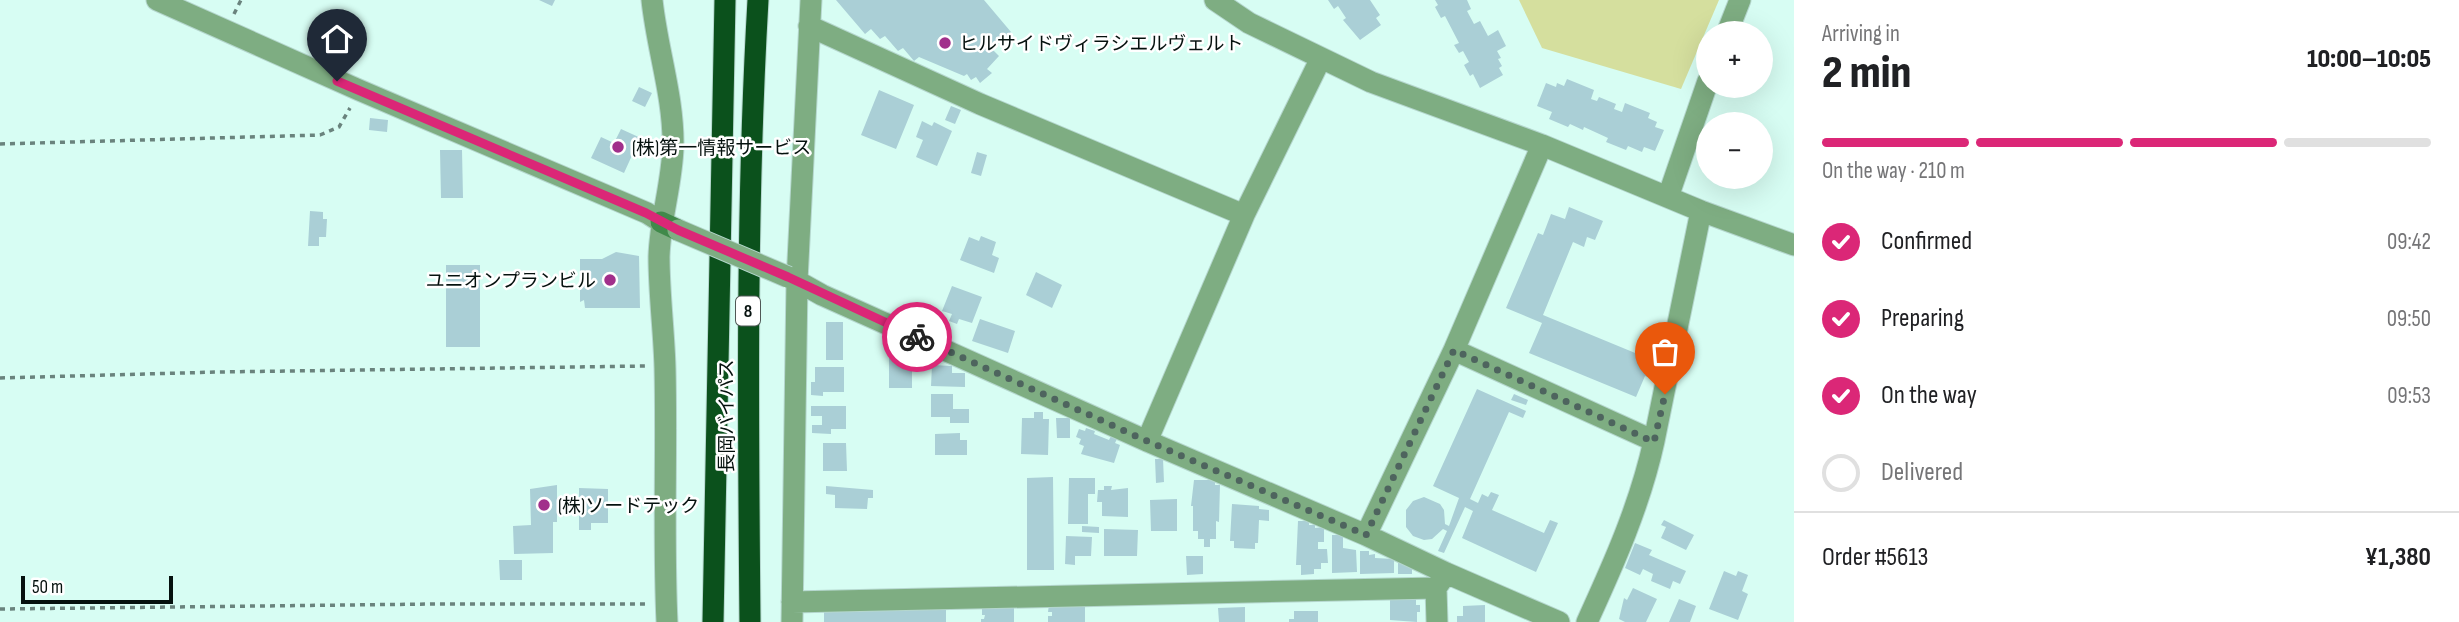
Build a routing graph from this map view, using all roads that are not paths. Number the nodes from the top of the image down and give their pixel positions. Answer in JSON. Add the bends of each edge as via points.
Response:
{"nodes":[{"id":1,"x":157,"y":0,"type":"edge"},
{"id":2,"x":652,"y":0,"type":"edge"},
{"id":3,"x":725,"y":0,"type":"edge"},
{"id":4,"x":758,"y":0,"type":"edge"},
{"id":5,"x":811,"y":0,"type":"edge"},
{"id":6,"x":1215,"y":0,"type":"edge"},
{"id":7,"x":1740,"y":0,"type":"edge"},
{"id":8,"x":1732,"y":21,"type":"edge"},
{"id":9,"x":809,"y":26,"type":"junction"},
{"id":10,"x":1321,"y":58,"type":"junction"},
{"id":11,"x":1702,"y":98,"type":"edge"},
{"id":12,"x":1542,"y":145,"type":"junction"},
{"id":13,"x":1668,"y":197,"type":"junction"},
{"id":14,"x":1701,"y":211,"type":"junction"},
{"id":15,"x":1244,"y":215,"type":"junction"},
{"id":16,"x":669,"y":226,"type":"junction"},
{"id":17,"x":1794,"y":245,"type":"edge"},
{"id":18,"x":792,"y":279,"type":"junction"},
{"id":19,"x":1454,"y":350,"type":"junction"},
{"id":20,"x":1147,"y":441,"type":"junction"},
{"id":21,"x":1654,"y":442,"type":"junction"},
{"id":22,"x":1366,"y":535,"type":"junction"},
{"id":23,"x":1441,"y":581,"type":"junction"},
{"id":24,"x":792,"y":612,"type":"edge"},
{"id":25,"x":666,"y":613,"type":"edge"},
{"id":26,"x":713,"y":622,"type":"edge"},
{"id":27,"x":750,"y":622,"type":"edge"},
{"id":28,"x":1437,"y":622,"type":"edge"},
{"id":29,"x":1559,"y":622,"type":"edge"},
{"id":30,"x":1587,"y":622,"type":"edge"}],
"edges":[{"from":1,"to":16,"type":"street"},
{"from":2,"to":16,"type":"street","via":[[673,145]]},
{"from":3,"to":26,"type":"highway","name":"長岡バイパス","number":"8"},
{"from":4,"to":27,"type":"highway","name":"長岡バイパス","number":"8","via":[[748,310]]},
{"from":5,"to":9,"type":"street"},
{"from":6,"to":10,"type":"street","via":[[1249,23]]},
{"from":7,"to":8,"type":"street"},
{"from":9,"to":15,"type":"street"},
{"from":9,"to":18,"type":"street"},
{"from":10,"to":12,"type":"street","via":[[1371,82]]},
{"from":10,"to":15,"type":"street"},
{"from":11,"to":13,"type":"street"},
{"from":12,"to":13,"type":"street"},
{"from":12,"to":19,"type":"street"},
{"from":13,"to":14,"type":"street"},
{"from":14,"to":17,"type":"street"},
{"from":14,"to":21,"type":"street"},
{"from":15,"to":20,"type":"street"},
{"from":16,"to":18,"type":"street","bridge":true},
{"from":16,"to":25,"type":"street","via":[[659,258],[665,366]]},
{"from":18,"to":20,"type":"street"},
{"from":18,"to":24,"type":"street"},
{"from":19,"to":21,"type":"street"},
{"from":19,"to":22,"type":"street"},
{"from":20,"to":22,"type":"street"},
{"from":21,"to":30,"type":"street","via":[[1634,514]]},
{"from":22,"to":23,"type":"street"},
{"from":23,"to":24,"type":"street"},
{"from":23,"to":28,"type":"street"},
{"from":23,"to":29,"type":"street"}]}
